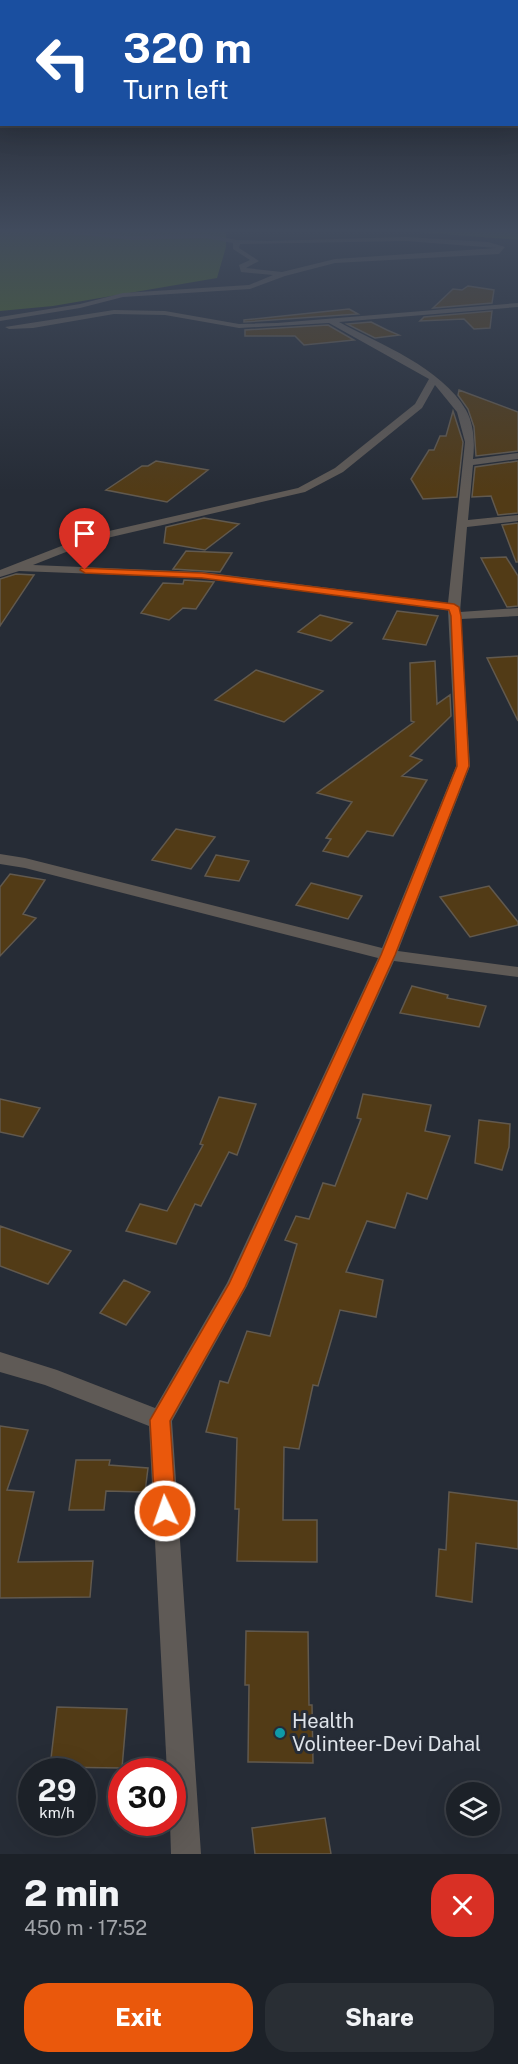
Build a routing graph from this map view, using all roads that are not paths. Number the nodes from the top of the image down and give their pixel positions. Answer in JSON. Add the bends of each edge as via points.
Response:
{"nodes":[{"id":1,"x":68,"y":319,"type":"edge"},
{"id":2,"x":196,"y":319,"type":"edge"},
{"id":3,"x":346,"y":319,"type":"edge"},
{"id":4,"x":330,"y":320,"type":"junction"},
{"id":5,"x":0,"y":327,"type":"edge"},
{"id":6,"x":434,"y":378,"type":"junction"},
{"id":7,"x":518,"y":456,"type":"edge"},
{"id":8,"x":467,"y":463,"type":"junction"},
{"id":9,"x":518,"y":518,"type":"edge"},
{"id":10,"x":462,"y":524,"type":"junction"},
{"id":11,"x":14,"y":567,"type":"junction"},
{"id":12,"x":0,"y":574,"type":"edge"},
{"id":13,"x":455,"y":612,"type":"junction"},
{"id":14,"x":518,"y":612,"type":"edge"},
{"id":15,"x":0,"y":859,"type":"edge"},
{"id":16,"x":388,"y":955,"type":"junction"},
{"id":17,"x":518,"y":972,"type":"edge"},
{"id":18,"x":0,"y":1362,"type":"edge"},
{"id":19,"x":160,"y":1420,"type":"junction"},
{"id":20,"x":186,"y":1854,"type":"edge"}],
"edges":[{"from":1,"to":5,"type":"street","via":[[33,326]]},
{"from":2,"to":4,"type":"street","via":[[239,326]]},
{"from":3,"to":4,"type":"street"},
{"from":4,"to":6,"type":"street"},
{"from":6,"to":8,"type":"street","via":[[462,411],[470,442]]},
{"from":6,"to":11,"type":"street","via":[[418,406],[339,470],[301,490],[91,538]]},
{"from":7,"to":8,"type":"street"},
{"from":8,"to":10,"type":"street"},
{"from":9,"to":10,"type":"street"},
{"from":10,"to":13,"type":"street"},
{"from":11,"to":12,"type":"street"},
{"from":11,"to":13,"type":"street","via":[[202,575]]},
{"from":13,"to":14,"type":"street"},
{"from":13,"to":16,"type":"street","via":[[463,766]]},
{"from":15,"to":16,"type":"street","via":[[25,862]]},
{"from":16,"to":17,"type":"street"},
{"from":16,"to":19,"type":"street","via":[[236,1287]]},
{"from":18,"to":19,"type":"street"},
{"from":19,"to":20,"type":"street"}]}
